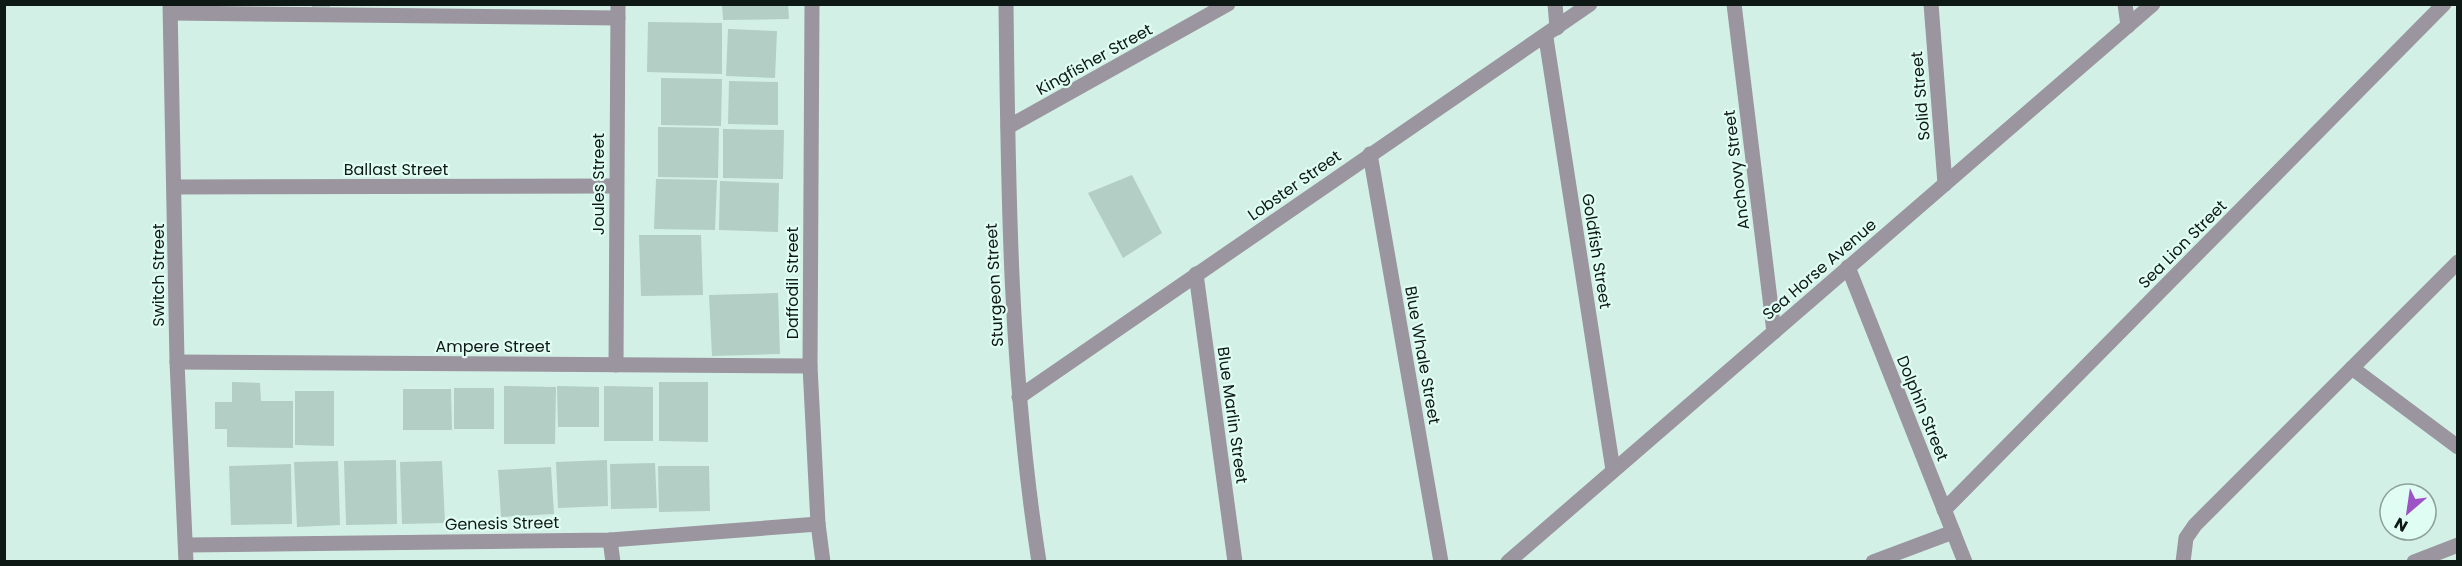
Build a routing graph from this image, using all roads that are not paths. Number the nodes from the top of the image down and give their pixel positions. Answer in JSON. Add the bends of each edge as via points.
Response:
{"nodes":[{"id":1,"x":812,"y":4,"type":"edge"},
{"id":2,"x":1006,"y":4,"type":"edge"},
{"id":3,"x":1228,"y":4,"type":"edge"},
{"id":4,"x":1555,"y":4,"type":"edge"},
{"id":5,"x":1590,"y":4,"type":"edge"},
{"id":6,"x":1734,"y":4,"type":"edge"},
{"id":7,"x":1931,"y":4,"type":"edge"},
{"id":8,"x":2125,"y":4,"type":"edge"},
{"id":9,"x":2153,"y":4,"type":"edge"},
{"id":10,"x":2444,"y":4,"type":"edge"},
{"id":11,"x":171,"y":9,"type":"edge"},
{"id":12,"x":618,"y":11,"type":"edge"},
{"id":13,"x":2128,"y":26,"type":"junction"},
{"id":14,"x":1551,"y":33,"type":"junction"},
{"id":15,"x":1008,"y":127,"type":"junction"},
{"id":16,"x":1370,"y":154,"type":"junction"},
{"id":17,"x":1945,"y":184,"type":"junction"},
{"id":18,"x":616,"y":186,"type":"junction"},
{"id":19,"x":175,"y":187,"type":"junction"},
{"id":20,"x":2457,"y":262,"type":"edge"},
{"id":21,"x":1848,"y":267,"type":"junction"},
{"id":22,"x":1196,"y":274,"type":"junction"},
{"id":23,"x":1774,"y":332,"type":"junction"},
{"id":24,"x":177,"y":362,"type":"junction"},
{"id":25,"x":616,"y":365,"type":"junction"},
{"id":26,"x":810,"y":366,"type":"junction"},
{"id":27,"x":2352,"y":368,"type":"junction"},
{"id":28,"x":1019,"y":397,"type":"junction"},
{"id":29,"x":2457,"y":447,"type":"edge"},
{"id":30,"x":1613,"y":470,"type":"junction"},
{"id":31,"x":1944,"y":510,"type":"junction"},
{"id":32,"x":818,"y":524,"type":"junction"},
{"id":33,"x":1953,"y":532,"type":"junction"},
{"id":34,"x":610,"y":540,"type":"junction"},
{"id":35,"x":186,"y":545,"type":"junction"},
{"id":36,"x":2457,"y":545,"type":"edge"},
{"id":37,"x":186,"y":561,"type":"edge"},
{"id":38,"x":613,"y":561,"type":"edge"},
{"id":39,"x":823,"y":561,"type":"edge"},
{"id":40,"x":1040,"y":561,"type":"edge"},
{"id":41,"x":1235,"y":561,"type":"edge"},
{"id":42,"x":1441,"y":561,"type":"edge"},
{"id":43,"x":1508,"y":561,"type":"edge"},
{"id":44,"x":1874,"y":561,"type":"edge"},
{"id":45,"x":1965,"y":561,"type":"edge"},
{"id":46,"x":2183,"y":561,"type":"edge"},
{"id":47,"x":2414,"y":561,"type":"edge"}],
"edges":[{"from":1,"to":26,"type":"street","name":"Daffodil Street"},
{"from":2,"to":15,"type":"street","name":"Sturgeon Street"},
{"from":3,"to":15,"type":"street","name":"Kingfisher Street"},
{"from":4,"to":14,"type":"street","name":"Goldfish Street"},
{"from":5,"to":14,"type":"street","name":"Lobster Street"},
{"from":6,"to":23,"type":"street","name":"Anchovy Street"},
{"from":7,"to":17,"type":"street","name":"Solid Street"},
{"from":8,"to":13,"type":"street"},
{"from":9,"to":13,"type":"street","name":"Sea Horse Avenue"},
{"from":10,"to":31,"type":"street","name":"Sea Lion Street"},
{"from":11,"to":12,"type":"street"},
{"from":11,"to":19,"type":"street","name":"Switch Street"},
{"from":12,"to":18,"type":"street","name":"Joules Street"},
{"from":13,"to":17,"type":"street","name":"Sea Horse Avenue"},
{"from":14,"to":16,"type":"street","name":"Lobster Street"},
{"from":14,"to":30,"type":"street","name":"Goldfish Street"},
{"from":15,"to":28,"type":"street","name":"Sturgeon Street","via":[[1008,219]]},
{"from":16,"to":22,"type":"street","name":"Lobster Street"},
{"from":16,"to":42,"type":"street","name":"Blue Whale Street"},
{"from":17,"to":21,"type":"street","name":"Sea Horse Avenue"},
{"from":18,"to":19,"type":"street","name":"Ballast Street"},
{"from":18,"to":25,"type":"street","name":"Joules Street"},
{"from":19,"to":24,"type":"street","name":"Switch Street"},
{"from":20,"to":27,"type":"street"},
{"from":21,"to":23,"type":"street","name":"Sea Horse Avenue"},
{"from":21,"to":31,"type":"street","name":"Dolphin Street"},
{"from":22,"to":28,"type":"street","name":"Lobster Street"},
{"from":22,"to":41,"type":"street","name":"Blue Marlin Street"},
{"from":23,"to":30,"type":"street","name":"Sea Horse Avenue"},
{"from":24,"to":25,"type":"street","name":"Ampere Street"},
{"from":24,"to":35,"type":"street","name":"Switch Street"},
{"from":25,"to":26,"type":"street","name":"Ampere Street"},
{"from":26,"to":32,"type":"street","name":"Daffodil Street"},
{"from":27,"to":29,"type":"street"},
{"from":27,"to":46,"type":"street","via":[[2195,525],[2186,538]]},
{"from":28,"to":40,"type":"street","name":"Sturgeon Street"},
{"from":30,"to":43,"type":"street","name":"Sea Horse Avenue"},
{"from":31,"to":33,"type":"street","name":"Dolphin Street"},
{"from":32,"to":34,"type":"street","name":"Genesis Street"},
{"from":32,"to":39,"type":"street","name":"Daffodil Street"},
{"from":33,"to":44,"type":"street"},
{"from":33,"to":45,"type":"street","name":"Dolphin Street"},
{"from":34,"to":35,"type":"street","name":"Genesis Street"},
{"from":34,"to":38,"type":"street"},
{"from":35,"to":37,"type":"street","name":"Switch Street"},
{"from":36,"to":47,"type":"street"}]}
